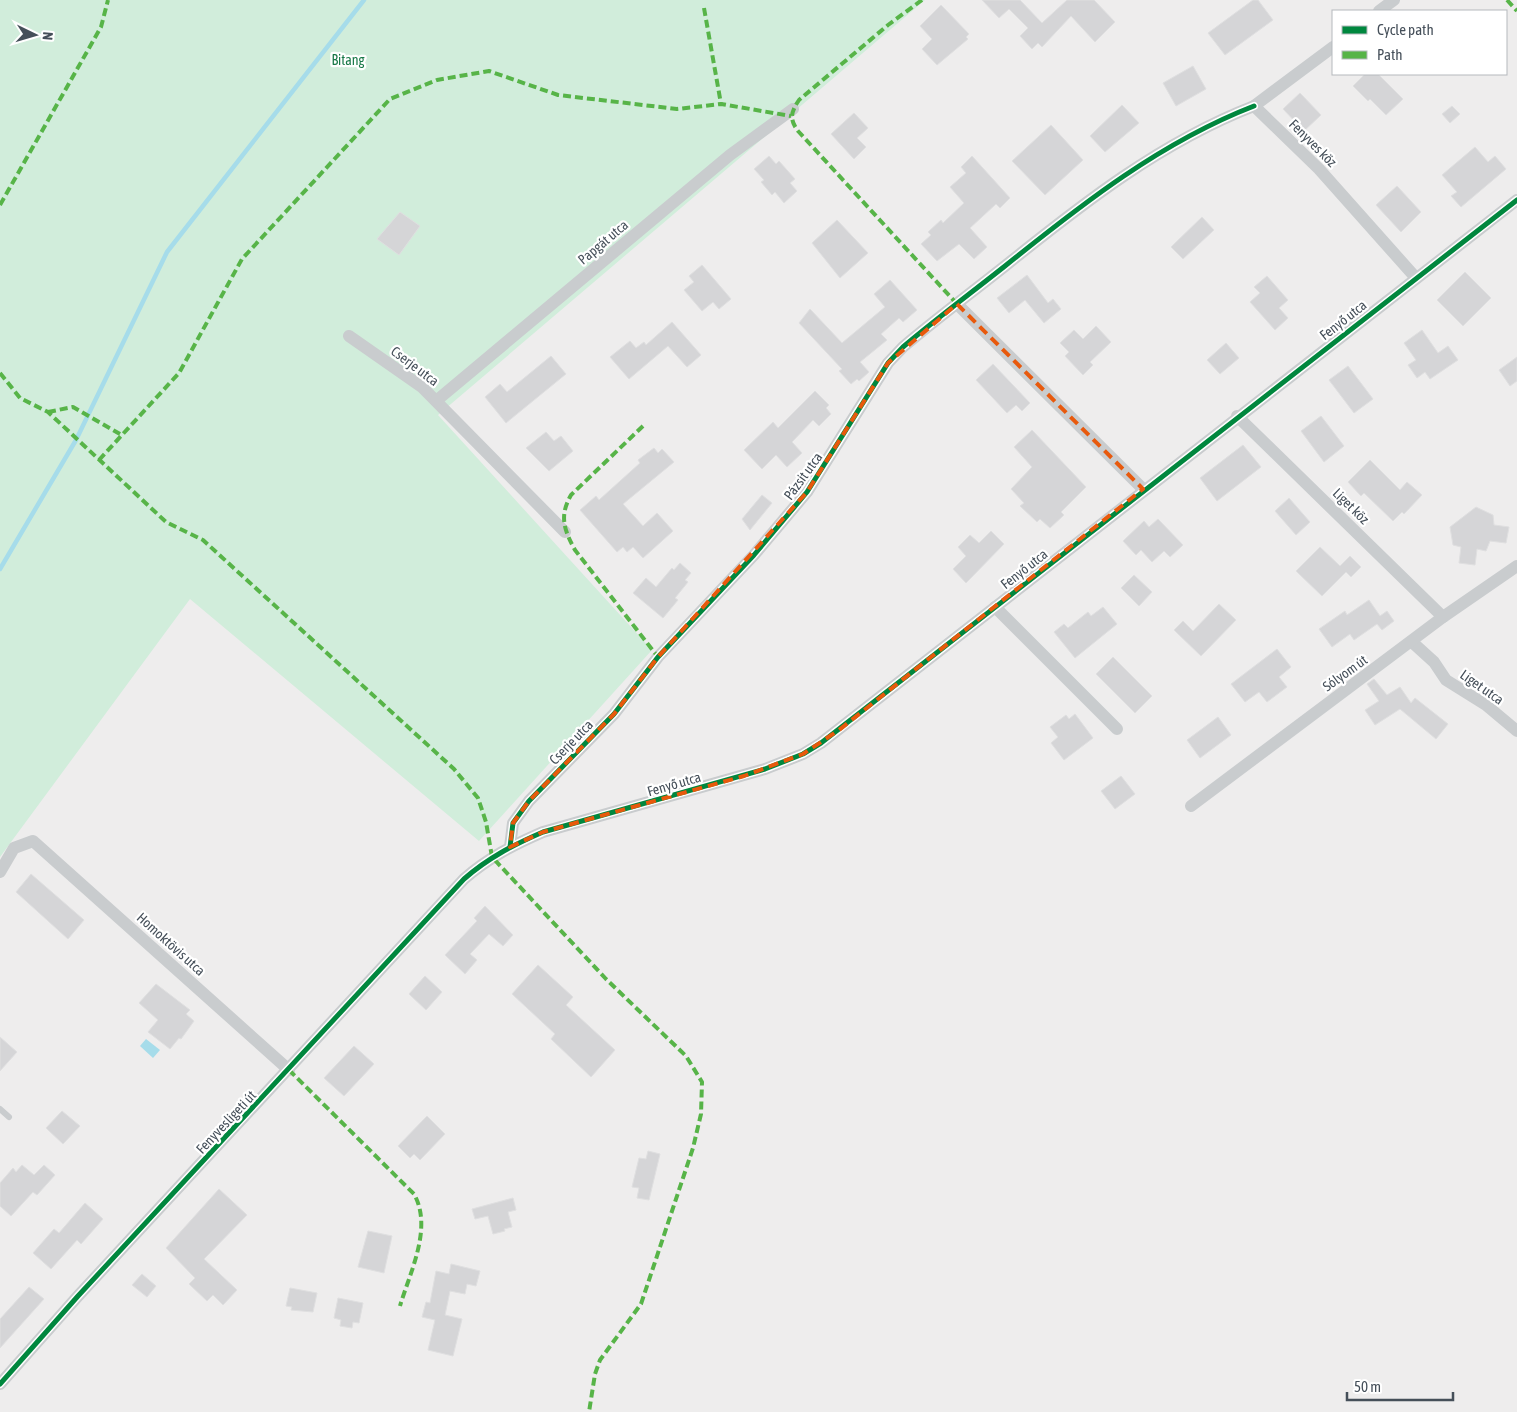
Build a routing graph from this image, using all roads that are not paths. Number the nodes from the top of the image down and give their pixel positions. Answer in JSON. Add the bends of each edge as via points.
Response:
{"nodes":[{"id":1,"x":1394,"y":0,"type":"edge"},
{"id":2,"x":1379,"y":10,"type":"edge"},
{"id":3,"x":1332,"y":48,"type":"edge"},
{"id":4,"x":1254,"y":106,"type":"junction"},
{"id":5,"x":793,"y":109,"type":"dead end"},
{"id":6,"x":1517,"y":200,"type":"edge"},
{"id":7,"x":1416,"y":278,"type":"junction"},
{"id":8,"x":957,"y":304,"type":"junction"},
{"id":9,"x":349,"y":336,"type":"dead end"},
{"id":10,"x":436,"y":401,"type":"junction"},
{"id":11,"x":1237,"y":416,"type":"junction"},
{"id":12,"x":1144,"y":490,"type":"junction"},
{"id":13,"x":565,"y":532,"type":"dead end"},
{"id":14,"x":1517,"y":566,"type":"edge"},
{"id":15,"x":995,"y":607,"type":"junction"},
{"id":16,"x":1443,"y":617,"type":"junction"},
{"id":17,"x":1412,"y":642,"type":"junction"},
{"id":18,"x":658,"y":657,"type":"joint"},
{"id":19,"x":1117,"y":729,"type":"dead end"},
{"id":20,"x":1517,"y":732,"type":"edge"},
{"id":21,"x":1191,"y":806,"type":"dead end"},
{"id":22,"x":510,"y":847,"type":"junction"},
{"id":23,"x":492,"y":857,"type":"joint"},
{"id":24,"x":0,"y":872,"type":"edge"},
{"id":25,"x":289,"y":1070,"type":"junction"},
{"id":26,"x":0,"y":1109,"type":"edge"},
{"id":27,"x":9,"y":1117,"type":"dead end"},
{"id":28,"x":0,"y":1384,"type":"edge"}],
"edges":[{"from":1,"to":2,"type":"street"},
{"from":3,"to":4,"type":"street"},
{"from":4,"to":7,"type":"street","name":"Fenyves köz","via":[[1319,169]]},
{"from":4,"to":8,"type":"street","name":"Pázsit utca","via":[[1224,117],[1181,140],[1113,182]]},
{"from":5,"to":10,"type":"street","name":"Papgát utca","via":[[730,155]]},
{"from":6,"to":7,"type":"street","name":"Fenyő utca"},
{"from":7,"to":11,"type":"street","name":"Fenyő utca"},
{"from":8,"to":12,"type":"street"},
{"from":8,"to":18,"type":"street","name":"Pázsit utca","via":[[903,347],[888,364],[807,492],[754,555]]},
{"from":9,"to":10,"type":"street","name":"Cserje utca"},
{"from":10,"to":13,"type":"street","name":"Cserje utca"},
{"from":11,"to":12,"type":"street","name":"Fenyő utca"},
{"from":11,"to":16,"type":"street","name":"Liget köz"},
{"from":12,"to":15,"type":"street","name":"Fenyő utca"},
{"from":14,"to":16,"type":"street","name":"Sólyom út"},
{"from":15,"to":19,"type":"street"},
{"from":15,"to":22,"type":"street","name":"Fenyő utca","via":[[839,730],[803,754],[744,776],[543,832]]},
{"from":16,"to":17,"type":"street","name":"Sólyom út"},
{"from":17,"to":20,"type":"street","name":"Liget utca","via":[[1434,662],[1446,680],[1486,705]]},
{"from":17,"to":21,"type":"street","name":"Sólyom út"},
{"from":18,"to":22,"type":"street","name":"Cserje utca","via":[[614,714],[520,813],[513,823]]},
{"from":22,"to":23,"type":"street","name":"Fenyő utca"},
{"from":23,"to":25,"type":"street","name":"Fenyvesligeti út","via":[[464,880]]},
{"from":24,"to":25,"type":"street","name":"Homoktövis utca","via":[[14,848],[33,841]]},
{"from":25,"to":28,"type":"street","name":"Fenyvesligeti út"},
{"from":26,"to":27,"type":"lane"}]}
